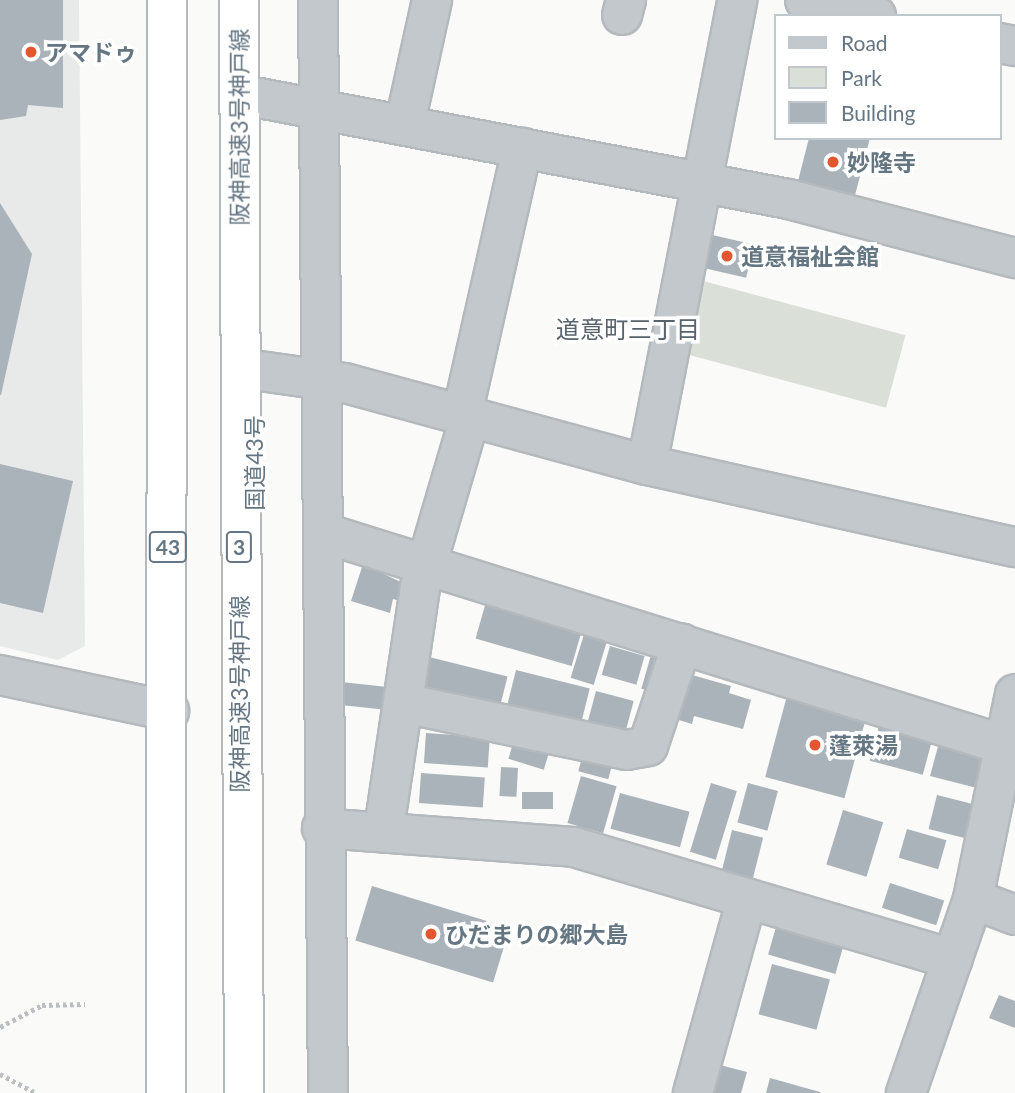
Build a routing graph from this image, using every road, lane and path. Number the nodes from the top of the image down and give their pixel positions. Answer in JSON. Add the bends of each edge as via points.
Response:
{"nodes":[{"id":1,"x":167,"y":0,"type":"edge"},
{"id":2,"x":184,"y":0,"type":"edge"},
{"id":3,"x":239,"y":0,"type":"edge"},
{"id":4,"x":254,"y":0,"type":"edge"},
{"id":5,"x":318,"y":0,"type":"edge"},
{"id":6,"x":432,"y":0,"type":"edge"},
{"id":7,"x":737,"y":0,"type":"edge"},
{"id":8,"x":805,"y":0,"type":"edge"},
{"id":9,"x":867,"y":14,"type":"edge"},
{"id":10,"x":254,"y":97,"type":"junction"},
{"id":11,"x":315,"y":105,"type":"junction"},
{"id":12,"x":405,"y":123,"type":"junction"},
{"id":13,"x":522,"y":148,"type":"junction"},
{"id":14,"x":701,"y":183,"type":"junction"},
{"id":15,"x":1015,"y":258,"type":"edge"},
{"id":16,"x":253,"y":370,"type":"junction"},
{"id":17,"x":323,"y":381,"type":"junction"},
{"id":18,"x":466,"y":416,"type":"junction"},
{"id":19,"x":647,"y":465,"type":"junction"},
{"id":20,"x":327,"y":534,"type":"junction"},
{"id":21,"x":1015,"y":547,"type":"edge"},
{"id":22,"x":431,"y":566,"type":"junction"},
{"id":23,"x":682,"y":644,"type":"junction"},
{"id":24,"x":0,"y":675,"type":"edge"},
{"id":25,"x":1015,"y":694,"type":"edge"},
{"id":26,"x":403,"y":703,"type":"junction"},
{"id":27,"x":169,"y":711,"type":"junction"},
{"id":28,"x":1004,"y":745,"type":"junction"},
{"id":29,"x":322,"y":828,"type":"junction"},
{"id":30,"x":384,"y":830,"type":"junction"},
{"id":31,"x":747,"y":898,"type":"junction"},
{"id":32,"x":973,"y":899,"type":"junction"},
{"id":33,"x":1015,"y":915,"type":"edge"},
{"id":34,"x":953,"y":959,"type":"junction"},
{"id":35,"x":85,"y":1003,"type":"dead end"},
{"id":36,"x":0,"y":1027,"type":"edge"},
{"id":37,"x":0,"y":1074,"type":"edge"},
{"id":38,"x":36,"y":1093,"type":"edge"},
{"id":39,"x":166,"y":1093,"type":"edge"},
{"id":40,"x":185,"y":1093,"type":"edge"},
{"id":41,"x":244,"y":1093,"type":"edge"},
{"id":42,"x":258,"y":1093,"type":"edge"},
{"id":43,"x":328,"y":1093,"type":"edge"},
{"id":44,"x":693,"y":1093,"type":"edge"},
{"id":45,"x":906,"y":1093,"type":"edge"}],
"edges":[{"from":1,"to":27,"type":"highway","number":"43"},
{"from":2,"to":40,"type":"highway"},
{"from":3,"to":41,"type":"highway","name":"阪神高速3号神戸線","number":"3"},
{"from":4,"to":10,"type":"highway","name":"国道43号"},
{"from":5,"to":11,"type":"street"},
{"from":6,"to":12,"type":"street"},
{"from":7,"to":14,"type":"street"},
{"from":8,"to":9,"type":"street"},
{"from":10,"to":11,"type":"street"},
{"from":10,"to":16,"type":"highway","name":"国道43号"},
{"from":11,"to":12,"type":"street"},
{"from":11,"to":17,"type":"street"},
{"from":12,"to":13,"type":"street"},
{"from":13,"to":14,"type":"street"},
{"from":13,"to":18,"type":"street"},
{"from":14,"to":15,"type":"street"},
{"from":14,"to":19,"type":"street"},
{"from":16,"to":17,"type":"street"},
{"from":16,"to":42,"type":"highway","name":"国道43号"},
{"from":17,"to":18,"type":"street"},
{"from":17,"to":20,"type":"street"},
{"from":18,"to":19,"type":"street"},
{"from":18,"to":22,"type":"street"},
{"from":19,"to":21,"type":"street"},
{"from":20,"to":22,"type":"street"},
{"from":20,"to":29,"type":"street"},
{"from":22,"to":23,"type":"street"},
{"from":22,"to":26,"type":"street","via":[[420,587]]},
{"from":23,"to":26,"type":"street","via":[[649,746],[626,750]]},
{"from":23,"to":28,"type":"street"},
{"from":24,"to":27,"type":"street"},
{"from":25,"to":28,"type":"street"},
{"from":26,"to":30,"type":"street"},
{"from":27,"to":39,"type":"highway","number":"43"},
{"from":28,"to":32,"type":"street"},
{"from":29,"to":30,"type":"street"},
{"from":29,"to":43,"type":"street"},
{"from":30,"to":31,"type":"street","via":[[574,847]]},
{"from":31,"to":34,"type":"street"},
{"from":31,"to":44,"type":"street"},
{"from":32,"to":33,"type":"street"},
{"from":32,"to":34,"type":"street"},
{"from":34,"to":45,"type":"street"},
{"from":35,"to":36,"type":"path","via":[[42,1005]]},
{"from":37,"to":38,"type":"path"}]}
